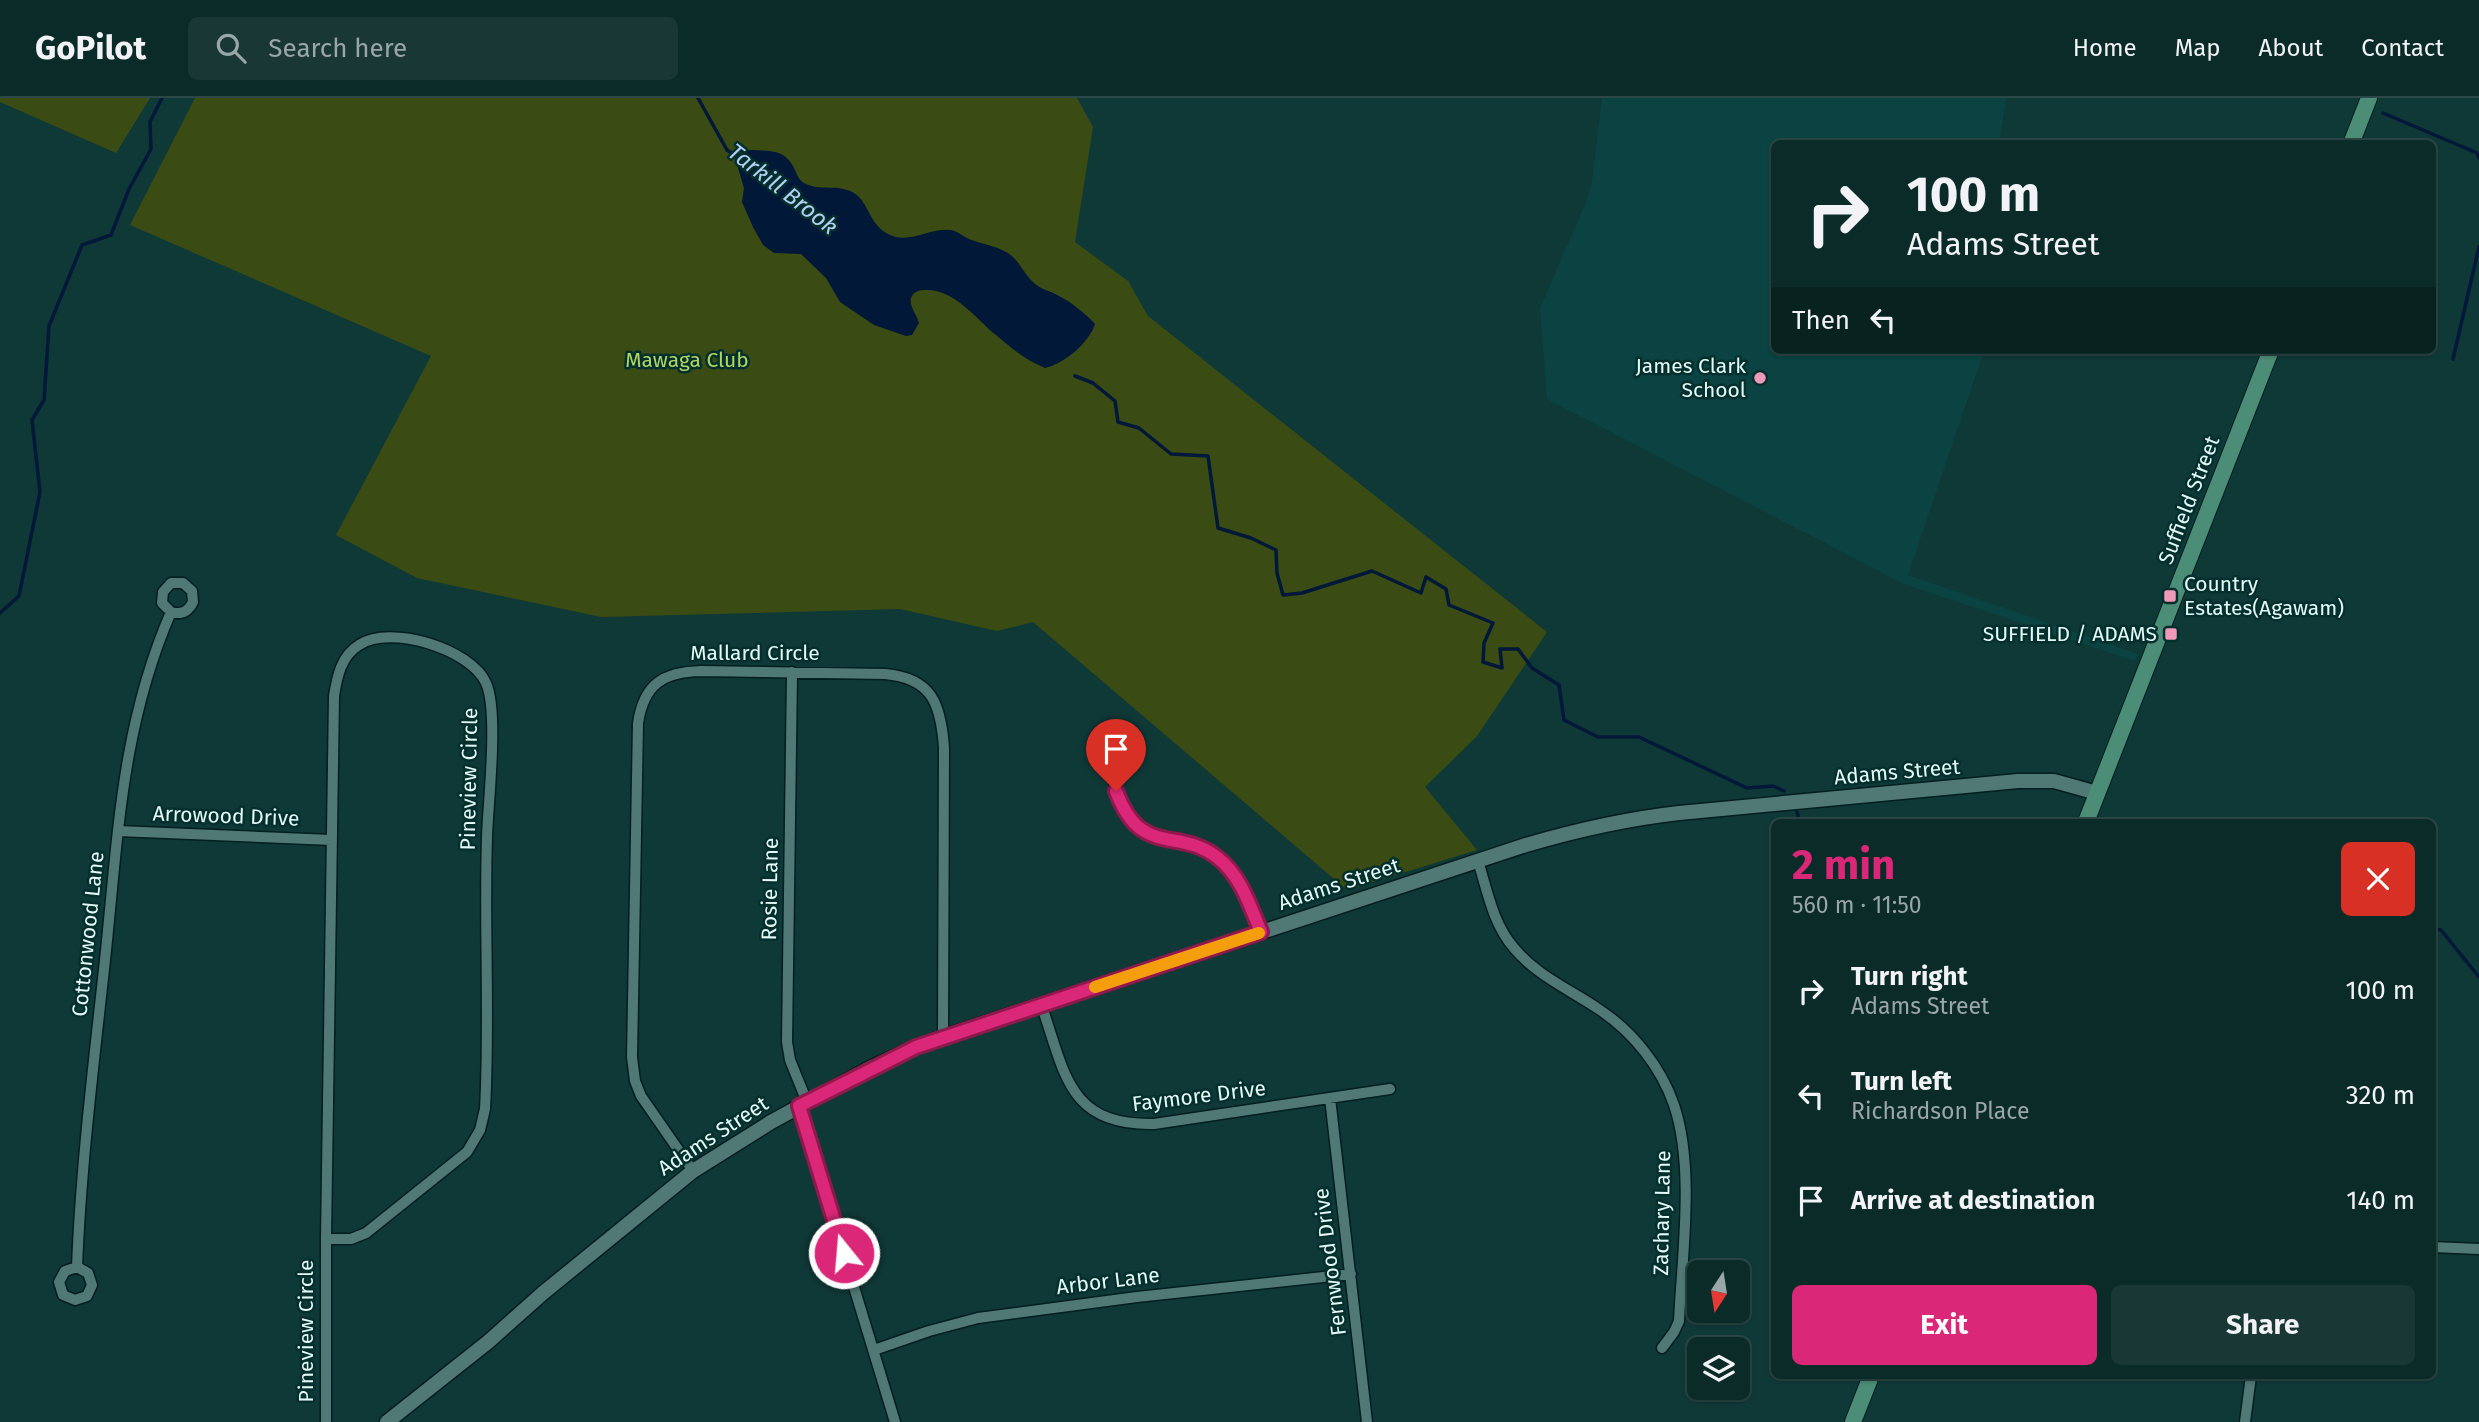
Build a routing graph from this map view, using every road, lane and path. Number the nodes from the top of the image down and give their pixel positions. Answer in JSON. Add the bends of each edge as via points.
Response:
{"nodes":[{"id":1,"x":2369,"y":98,"type":"edge"},
{"id":2,"x":2353,"y":140,"type":"edge"},
{"id":3,"x":2269,"y":354,"type":"edge"},
{"id":4,"x":171,"y":612,"type":"dead end"},
{"id":5,"x":792,"y":672,"type":"junction"},
{"id":6,"x":1113,"y":770,"type":"dead end"},
{"id":7,"x":2097,"y":793,"type":"junction"},
{"id":8,"x":2087,"y":819,"type":"edge"},
{"id":9,"x":118,"y":831,"type":"junction"},
{"id":10,"x":332,"y":840,"type":"junction"},
{"id":11,"x":1478,"y":861,"type":"junction"},
{"id":12,"x":1261,"y":932,"type":"junction"},
{"id":13,"x":1041,"y":1004,"type":"junction"},
{"id":14,"x":943,"y":1037,"type":"junction"},
{"id":15,"x":1390,"y":1089,"type":"dead end"},
{"id":16,"x":1330,"y":1098,"type":"junction"},
{"id":17,"x":803,"y":1104,"type":"junction"},
{"id":18,"x":693,"y":1171,"type":"junction"},
{"id":19,"x":326,"y":1239,"type":"junction"},
{"id":20,"x":2436,"y":1247,"type":"edge"},
{"id":21,"x":2479,"y":1249,"type":"edge"},
{"id":22,"x":77,"y":1267,"type":"dead end"},
{"id":23,"x":1351,"y":1274,"type":"junction"},
{"id":24,"x":1662,"y":1348,"type":"dead end"},
{"id":25,"x":874,"y":1350,"type":"junction"},
{"id":26,"x":1870,"y":1379,"type":"edge"},
{"id":27,"x":2251,"y":1379,"type":"edge"},
{"id":28,"x":326,"y":1422,"type":"edge"},
{"id":29,"x":387,"y":1422,"type":"edge"},
{"id":30,"x":895,"y":1422,"type":"edge"},
{"id":31,"x":1367,"y":1422,"type":"edge"},
{"id":32,"x":1853,"y":1422,"type":"edge"},
{"id":33,"x":2245,"y":1422,"type":"edge"}],
"edges":[{"from":1,"to":2,"type":"main road"},
{"from":3,"to":7,"type":"main road","name":"Suffield Street"},
{"from":4,"to":9,"type":"street","name":"Cottonwood Lane","via":[[137,710]]},
{"from":5,"to":14,"type":"street","name":"Mallard Circle","via":[[902,676],[922,685],[937,705],[944,748]]},
{"from":5,"to":17,"type":"street","name":"Rosie Lane","via":[[787,1042]]},
{"from":5,"to":18,"type":"street","name":"Mallard Circle","via":[[676,673],[650,689],[640,713],[633,1071],[643,1101]]},
{"from":6,"to":12,"type":"street","via":[[1120,802],[1133,822],[1158,838],[1198,847],[1220,859],[1237,877]]},
{"from":7,"to":8,"type":"main road","name":"Suffield Street"},
{"from":7,"to":11,"type":"street","name":"Adams Street","via":[[2054,781],[2018,781],[1679,813],[1584,828]]},
{"from":9,"to":10,"type":"street","name":"Arrowood Drive"},
{"from":9,"to":22,"type":"street","name":"Cottonwood Lane","via":[[83,1163]]},
{"from":10,"to":19,"type":"street","name":"Pineview Circle"},
{"from":10,"to":19,"type":"street","name":"Pineview Circle","via":[[334,696],[346,658],[360,643],[392,637],[422,642],[464,659],[486,683],[491,712],[483,1118],[467,1152],[379,1225],[351,1239]]},
{"from":11,"to":12,"type":"street","name":"Adams Street"},
{"from":11,"to":24,"type":"street","name":"Zachary Lane","via":[[1497,922],[1515,950],[1620,1026],[1653,1063],[1674,1104],[1686,1170],[1677,1327]]},
{"from":12,"to":13,"type":"street","name":"Adams Street"},
{"from":13,"to":14,"type":"street","name":"Adams Street"},
{"from":13,"to":16,"type":"street","name":"Faymore Drive","via":[[1072,1088],[1087,1108],[1107,1120],[1154,1124]]},
{"from":14,"to":17,"type":"street","name":"Adams Street","via":[[872,1067]]},
{"from":15,"to":16,"type":"street","name":"Faymore Drive"},
{"from":16,"to":23,"type":"street","name":"Fernwood Drive"},
{"from":17,"to":18,"type":"street","name":"Adams Street"},
{"from":17,"to":25,"type":"street","name":"Rosie Lane"},
{"from":18,"to":29,"type":"street","name":"Adams Street"},
{"from":19,"to":28,"type":"street","name":"Pineview Circle"},
{"from":20,"to":21,"type":"street"},
{"from":23,"to":25,"type":"street","name":"Arbor Lane","via":[[978,1318]]},
{"from":23,"to":31,"type":"street","name":"Fernwood Drive"},
{"from":25,"to":30,"type":"street","name":"Rosie Lane"},
{"from":26,"to":32,"type":"main road"},
{"from":27,"to":33,"type":"street"}]}
